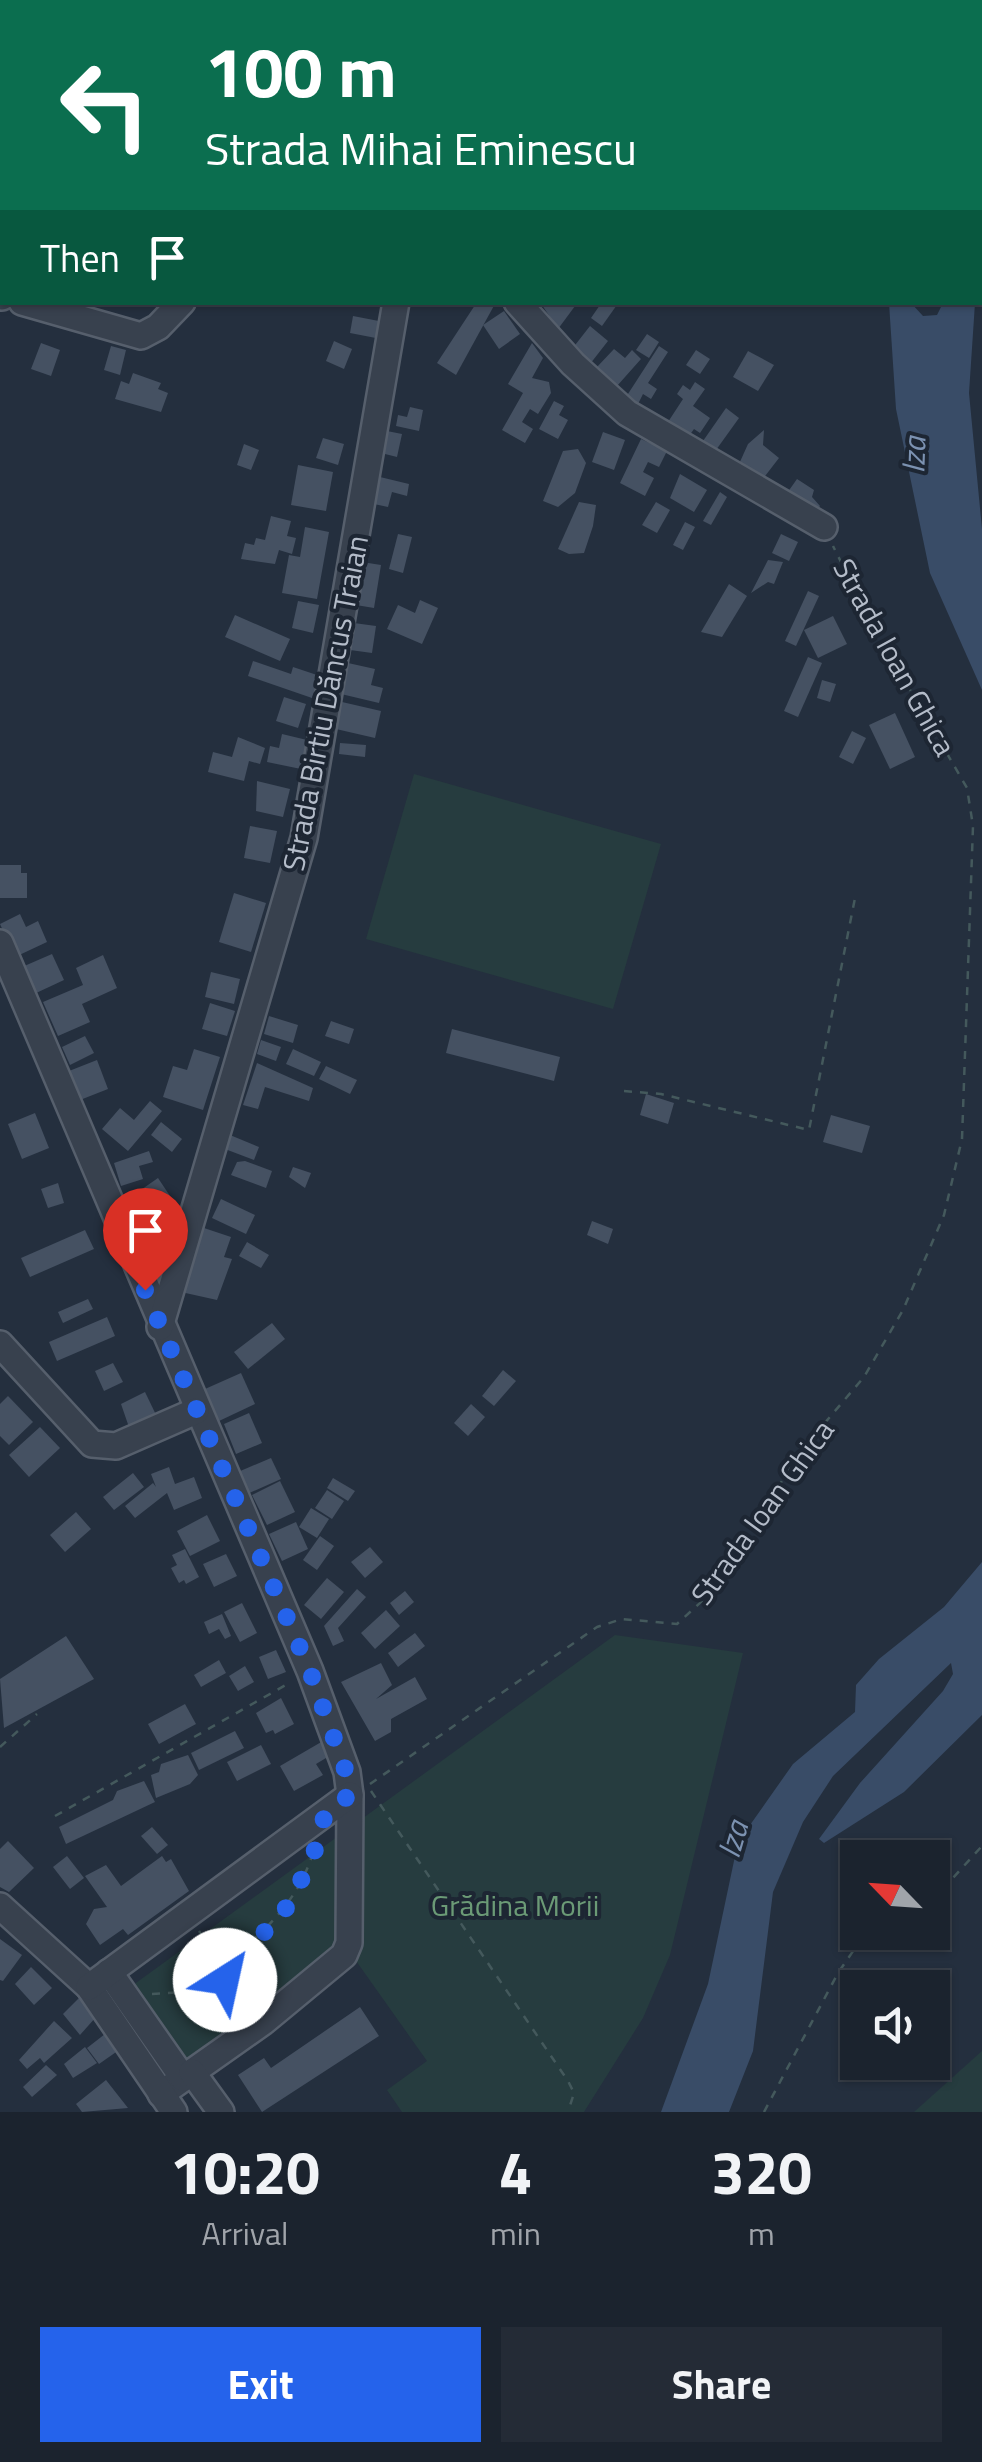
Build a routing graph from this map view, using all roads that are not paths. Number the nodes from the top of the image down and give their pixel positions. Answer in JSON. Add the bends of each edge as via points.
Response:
{"nodes":[{"id":1,"x":32,"y":305,"type":"edge"},
{"id":2,"x":179,"y":305,"type":"edge"},
{"id":3,"x":395,"y":305,"type":"edge"},
{"id":4,"x":520,"y":305,"type":"edge"},
{"id":5,"x":824,"y":527,"type":"road end"},
{"id":6,"x":0,"y":943,"type":"edge"},
{"id":7,"x":160,"y":1327,"type":"junction"},
{"id":8,"x":0,"y":1344,"type":"edge"},
{"id":9,"x":196,"y":1411,"type":"junction"},
{"id":10,"x":350,"y":1795,"type":"junction"},
{"id":11,"x":0,"y":1906,"type":"edge"},
{"id":12,"x":99,"y":1980,"type":"junction"},
{"id":13,"x":187,"y":2075,"type":"junction"},
{"id":14,"x":168,"y":2103,"type":"edge"},
{"id":15,"x":220,"y":2112,"type":"edge"}],
"edges":[{"from":1,"to":2,"type":"street","via":[[141,336]]},
{"from":3,"to":7,"type":"street","name":"Strada Birtiu Dăncus Traian","via":[[304,838]]},
{"from":4,"to":5,"type":"street","name":"Strada Ioan Ghica","via":[[627,413]]},
{"from":6,"to":7,"type":"street"},
{"from":7,"to":9,"type":"street"},
{"from":8,"to":9,"type":"street","via":[[92,1444],[116,1446]]},
{"from":9,"to":10,"type":"street","via":[[310,1671]]},
{"from":10,"to":12,"type":"street"},
{"from":10,"to":13,"type":"street","via":[[350,1943],[334,1968]]},
{"from":11,"to":12,"type":"street"},
{"from":12,"to":13,"type":"street","via":[[125,1996]]},
{"from":12,"to":14,"type":"street"},
{"from":13,"to":14,"type":"street"},
{"from":13,"to":15,"type":"street"}]}
